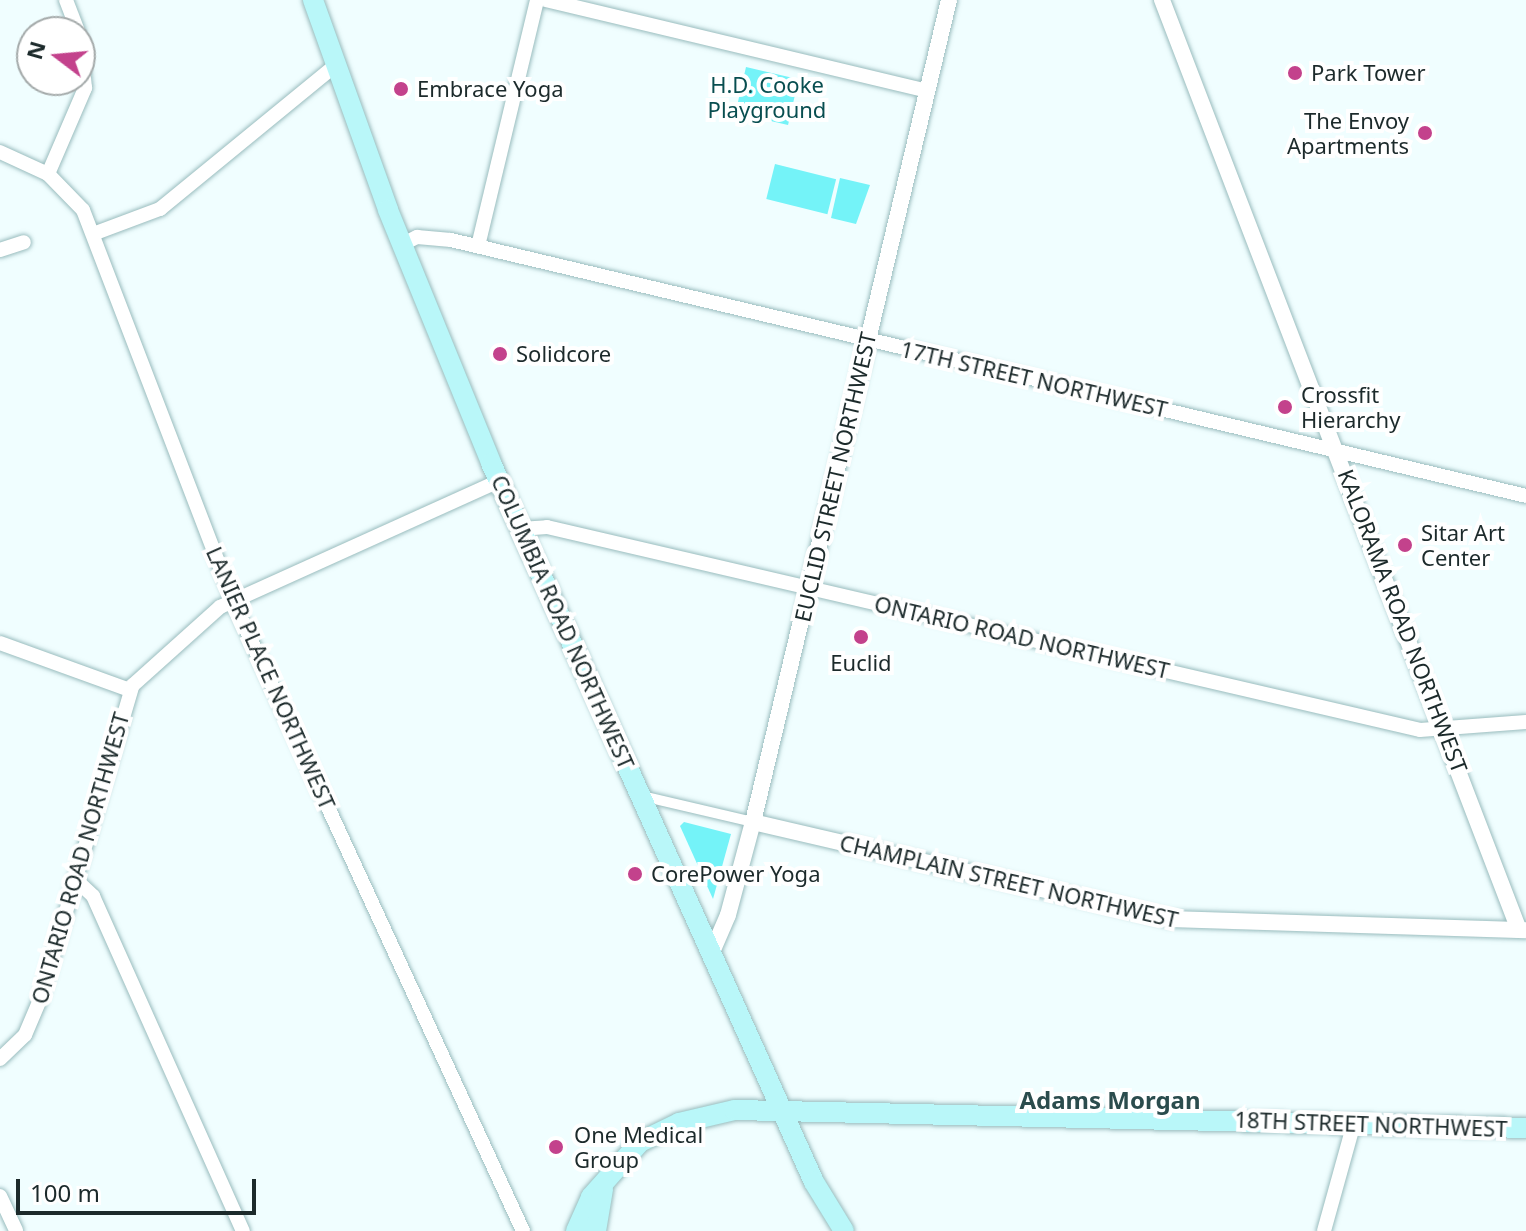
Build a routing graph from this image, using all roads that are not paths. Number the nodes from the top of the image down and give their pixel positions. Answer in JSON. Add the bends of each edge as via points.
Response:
{"nodes":[{"id":1,"x":313,"y":0,"type":"edge"},
{"id":2,"x":537,"y":0,"type":"edge"},
{"id":3,"x":546,"y":0,"type":"edge"},
{"id":4,"x":949,"y":0,"type":"edge"},
{"id":5,"x":1162,"y":0,"type":"edge"},
{"id":6,"x":337,"y":64,"type":"junction"},
{"id":7,"x":927,"y":91,"type":"junction"},
{"id":8,"x":82,"y":96,"type":"edge"},
{"id":9,"x":0,"y":152,"type":"edge"},
{"id":10,"x":48,"y":174,"type":"junction"},
{"id":11,"x":93,"y":234,"type":"junction"},
{"id":12,"x":24,"y":242,"type":"dead end"},
{"id":13,"x":403,"y":244,"type":"junction"},
{"id":14,"x":478,"y":246,"type":"junction"},
{"id":15,"x":0,"y":250,"type":"edge"},
{"id":16,"x":868,"y":339,"type":"junction"},
{"id":17,"x":1337,"y":450,"type":"junction"},
{"id":18,"x":499,"y":481,"type":"junction"},
{"id":19,"x":1526,"y":496,"type":"edge"},
{"id":20,"x":520,"y":529,"type":"junction"},
{"id":21,"x":809,"y":588,"type":"junction"},
{"id":22,"x":233,"y":601,"type":"junction"},
{"id":23,"x":0,"y":643,"type":"edge"},
{"id":24,"x":130,"y":690,"type":"junction"},
{"id":25,"x":1526,"y":722,"type":"edge"},
{"id":26,"x":1446,"y":731,"type":"junction"},
{"id":27,"x":641,"y":796,"type":"junction"},
{"id":28,"x":753,"y":822,"type":"junction"},
{"id":29,"x":75,"y":879,"type":"junction"},
{"id":30,"x":1523,"y":930,"type":"edge"},
{"id":31,"x":712,"y":952,"type":"junction"},
{"id":32,"x":2,"y":1055,"type":"edge"},
{"id":33,"x":784,"y":1110,"type":"junction"},
{"id":34,"x":1354,"y":1123,"type":"junction"},
{"id":35,"x":1526,"y":1128,"type":"edge"},
{"id":36,"x":603,"y":1189,"type":"junction"},
{"id":37,"x":0,"y":1196,"type":"edge"},
{"id":38,"x":16,"y":1231,"type":"edge"},
{"id":39,"x":243,"y":1231,"type":"edge"},
{"id":40,"x":523,"y":1231,"type":"edge"},
{"id":41,"x":576,"y":1231,"type":"edge"},
{"id":42,"x":596,"y":1231,"type":"edge"},
{"id":43,"x":844,"y":1231,"type":"edge"},
{"id":44,"x":1324,"y":1231,"type":"edge"}],
"edges":[{"from":1,"to":6,"type":"main road","name":"COLUMBIA ROAD NORTHWEST"},
{"from":2,"to":14,"type":"street"},
{"from":3,"to":7,"type":"street"},
{"from":4,"to":7,"type":"street","name":"EUCLID STREET NORTHWEST"},
{"from":5,"to":17,"type":"street","name":"KALORAMA ROAD NORTHWEST"},
{"from":6,"to":11,"type":"street","via":[[160,209]]},
{"from":6,"to":13,"type":"main road","name":"COLUMBIA ROAD NORTHWEST"},
{"from":7,"to":16,"type":"street","name":"EUCLID STREET NORTHWEST"},
{"from":8,"to":10,"type":"street"},
{"from":9,"to":10,"type":"street","name":"LANIER PLACE NORTHWEST"},
{"from":10,"to":11,"type":"street","name":"LANIER PLACE NORTHWEST","via":[[78,204]]},
{"from":11,"to":22,"type":"street","name":"LANIER PLACE NORTHWEST"},
{"from":12,"to":15,"type":"street"},
{"from":13,"to":14,"type":"street","name":"17TH STREET NORTHWEST","via":[[433,237]]},
{"from":13,"to":18,"type":"main road","name":"COLUMBIA ROAD NORTHWEST"},
{"from":14,"to":16,"type":"street","name":"17TH STREET NORTHWEST"},
{"from":16,"to":17,"type":"street","name":"17TH STREET NORTHWEST"},
{"from":16,"to":21,"type":"street","name":"EUCLID STREET NORTHWEST"},
{"from":17,"to":19,"type":"street","name":"17TH STREET NORTHWEST"},
{"from":17,"to":26,"type":"street","name":"KALORAMA ROAD NORTHWEST"},
{"from":18,"to":20,"type":"main road","name":"COLUMBIA ROAD NORTHWEST"},
{"from":18,"to":22,"type":"street","name":"ONTARIO ROAD NORTHWEST"},
{"from":20,"to":21,"type":"street","name":"ONTARIO ROAD NORTHWEST","via":[[547,527]]},
{"from":20,"to":27,"type":"main road","name":"COLUMBIA ROAD NORTHWEST"},
{"from":21,"to":26,"type":"street","name":"ONTARIO ROAD NORTHWEST","via":[[1420,730]]},
{"from":21,"to":28,"type":"street","name":"EUCLID STREET NORTHWEST"},
{"from":22,"to":24,"type":"street","name":"ONTARIO ROAD NORTHWEST","via":[[209,615]]},
{"from":22,"to":40,"type":"street","name":"LANIER PLACE NORTHWEST"},
{"from":23,"to":24,"type":"street"},
{"from":24,"to":29,"type":"street","name":"ONTARIO ROAD NORTHWEST"},
{"from":25,"to":26,"type":"street","name":"ONTARIO ROAD NORTHWEST"},
{"from":26,"to":30,"type":"street","name":"KALORAMA ROAD NORTHWEST"},
{"from":27,"to":28,"type":"street","name":"CHAMPLAIN STREET NORTHWEST"},
{"from":27,"to":31,"type":"main road","name":"COLUMBIA ROAD NORTHWEST"},
{"from":28,"to":30,"type":"street","name":"CHAMPLAIN STREET NORTHWEST","via":[[1170,919]]},
{"from":28,"to":31,"type":"street","name":"EUCLID STREET NORTHWEST","via":[[726,923]]},
{"from":29,"to":32,"type":"street","name":"ONTARIO ROAD NORTHWEST","via":[[37,1007],[25,1035]]},
{"from":29,"to":39,"type":"street","via":[[93,896]]},
{"from":31,"to":33,"type":"main road","name":"COLUMBIA ROAD NORTHWEST"},
{"from":33,"to":34,"type":"main road","name":"18TH STREET NORTHWEST"},
{"from":33,"to":36,"type":"main road","name":"18TH STREET NORTHWEST","via":[[721,1112],[669,1126],[632,1149]]},
{"from":33,"to":43,"type":"main road","name":"COLUMBIA ROAD NORTHWEST","via":[[814,1182]]},
{"from":34,"to":35,"type":"main road","name":"18TH STREET NORTHWEST"},
{"from":34,"to":44,"type":"street"},
{"from":36,"to":41,"type":"main road","name":"18TH STREET NORTHWEST","via":[[591,1197]]},
{"from":36,"to":42,"type":"main road"},
{"from":37,"to":38,"type":"street"}]}
